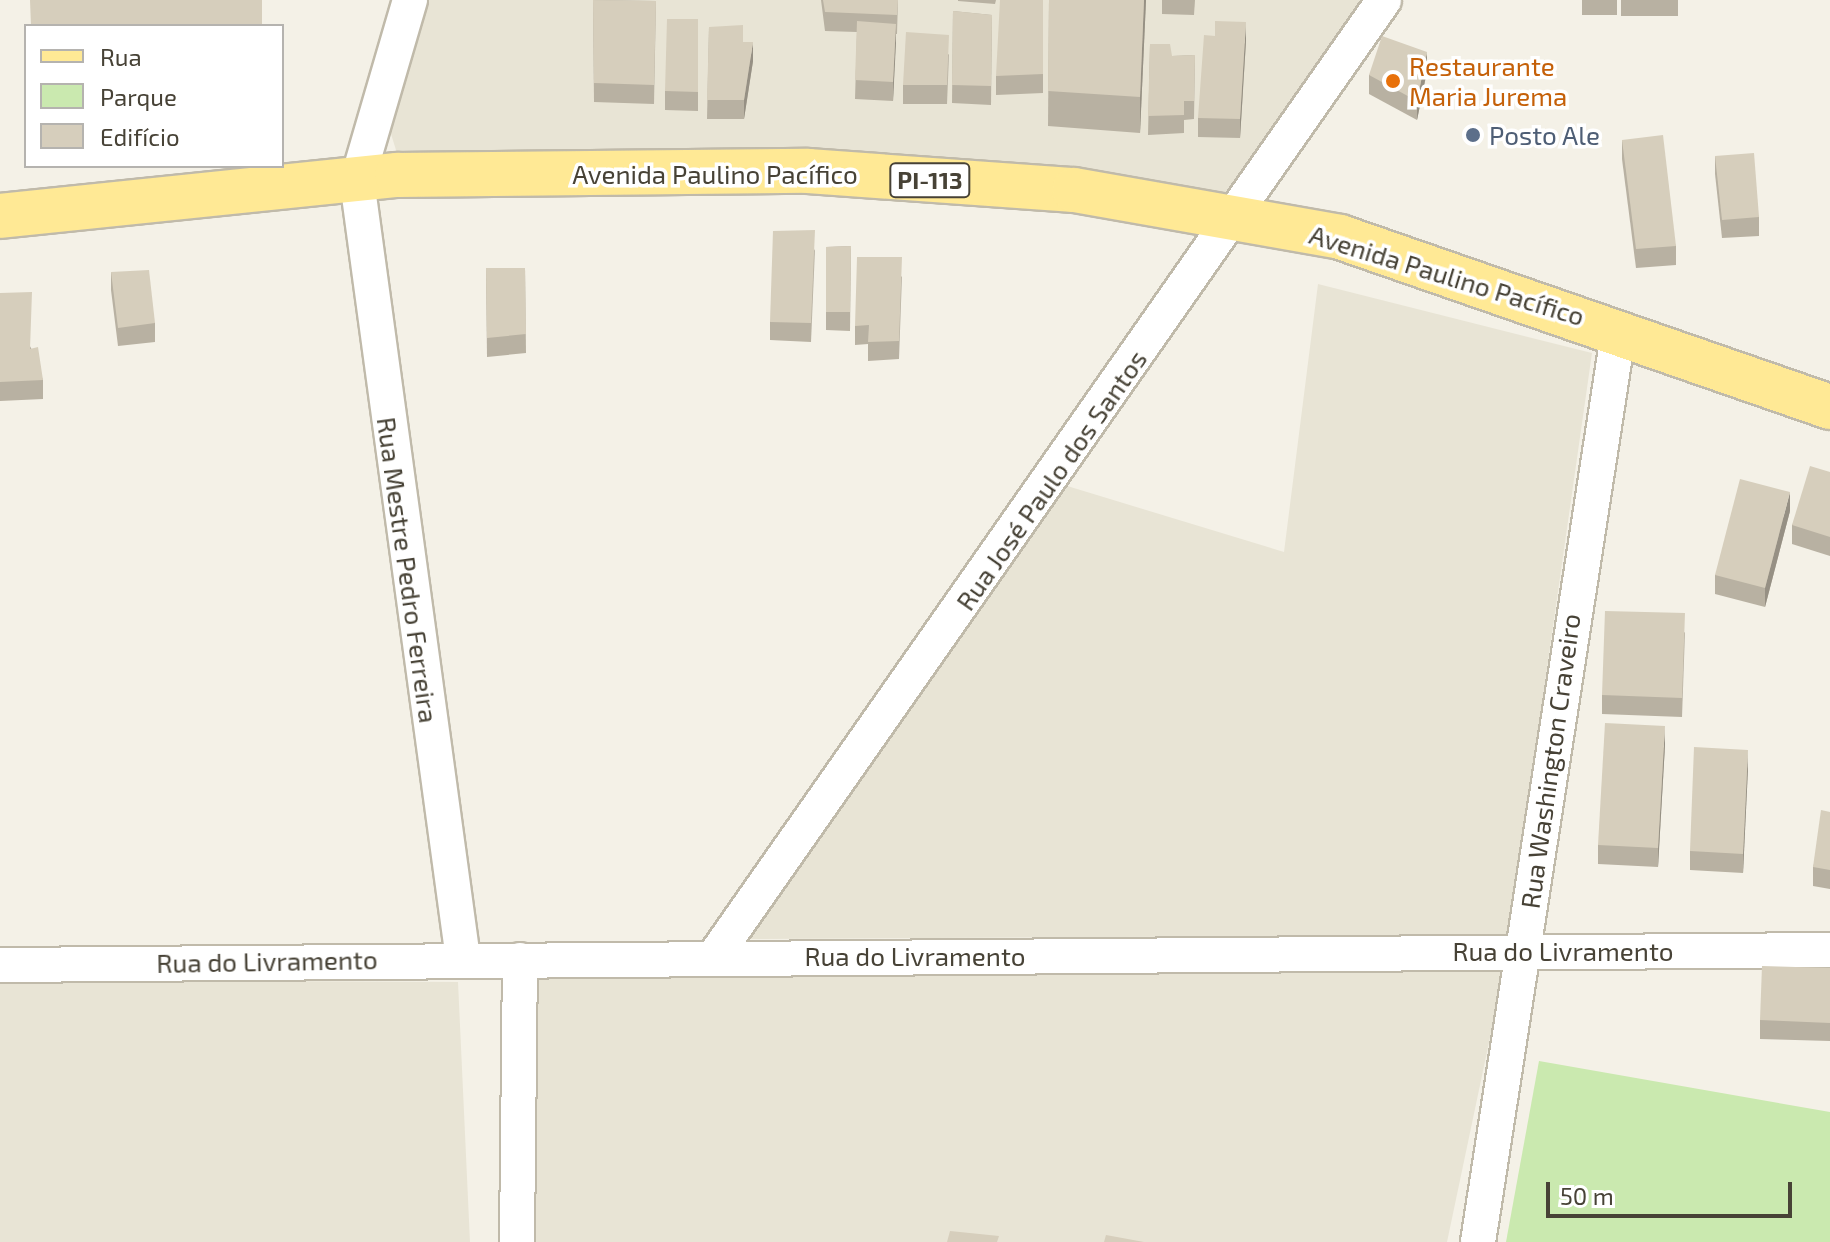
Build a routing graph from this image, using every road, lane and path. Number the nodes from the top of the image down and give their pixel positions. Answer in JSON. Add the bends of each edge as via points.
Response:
{"nodes":[{"id":1,"x":410,"y":0,"type":"edge"},
{"id":2,"x":1384,"y":0,"type":"edge"},
{"id":3,"x":377,"y":178,"type":"junction"},
{"id":4,"x":0,"y":216,"type":"edge"},
{"id":5,"x":1238,"y":216,"type":"junction"},
{"id":6,"x":1619,"y":329,"type":"junction"},
{"id":7,"x":1830,"y":407,"type":"edge"},
{"id":8,"x":1830,"y":950,"type":"edge"},
{"id":9,"x":1523,"y":951,"type":"junction"},
{"id":10,"x":714,"y":957,"type":"junction"},
{"id":11,"x":463,"y":959,"type":"junction"},
{"id":12,"x":520,"y":960,"type":"junction"},
{"id":13,"x":0,"y":965,"type":"edge"},
{"id":14,"x":517,"y":1242,"type":"edge"},
{"id":15,"x":1478,"y":1242,"type":"edge"}],
"edges":[{"from":1,"to":3,"type":"street","name":"Rua Mestre Pedro Ferreira","via":[[375,107]]},
{"from":2,"to":5,"type":"street","name":"Rua José Paulo dos Santos"},
{"from":3,"to":4,"type":"main road","name":"Avenida Paulino Pacífico","number":"PI-113"},
{"from":3,"to":5,"type":"main road","name":"Avenida Paulino Pacífico","number":"PI-113","via":[[808,171],[1074,190]]},
{"from":3,"to":11,"type":"street","name":"Rua Mestre Pedro Ferreira"},
{"from":5,"to":6,"type":"main road","name":"Avenida Paulino Pacífico","number":"PI-113","via":[[1340,237]]},
{"from":5,"to":10,"type":"street","name":"Rua José Paulo dos Santos"},
{"from":6,"to":7,"type":"main road","name":"Avenida Paulino Pacífico","number":"PI-113"},
{"from":6,"to":9,"type":"street","name":"Rua Washington Craveiro","via":[[1565,644]]},
{"from":8,"to":9,"type":"street","name":"Rua do Livramento"},
{"from":9,"to":10,"type":"street","name":"Rua do Livramento"},
{"from":9,"to":15,"type":"street","name":"Rua Washington Craveiro"},
{"from":10,"to":12,"type":"street","name":"Rua do Livramento"},
{"from":11,"to":12,"type":"street","name":"Rua do Livramento"},
{"from":11,"to":13,"type":"street","name":"Rua do Livramento"},
{"from":12,"to":14,"type":"street"}]}
